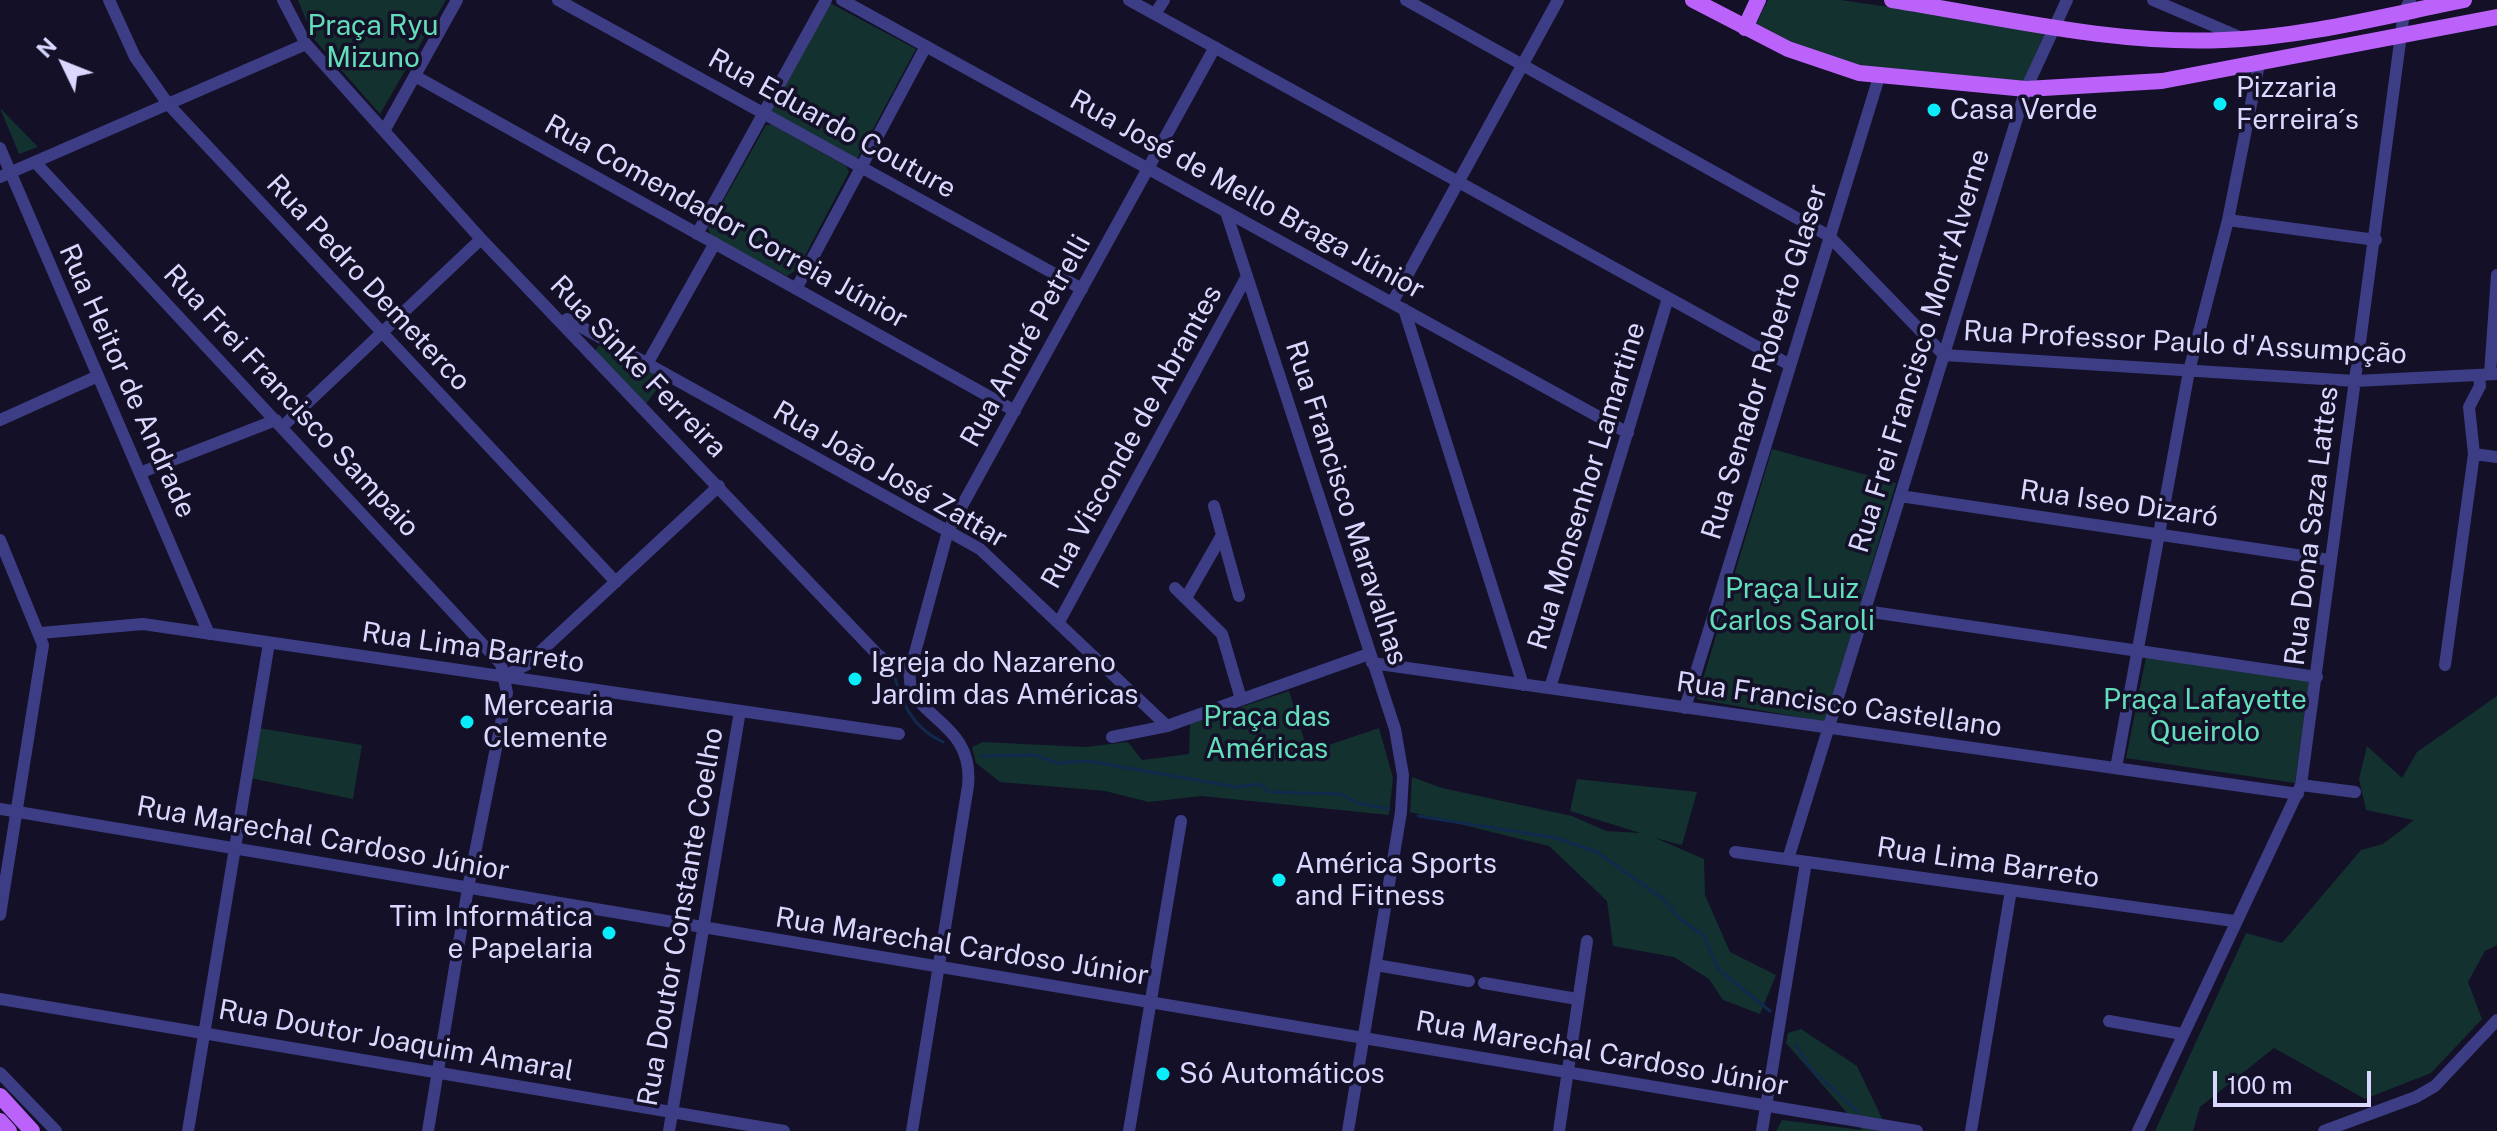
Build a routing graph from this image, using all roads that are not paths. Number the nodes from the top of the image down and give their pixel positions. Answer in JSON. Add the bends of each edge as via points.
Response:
{"nodes":[{"id":1,"x":109,"y":0,"type":"edge"},
{"id":2,"x":283,"y":0,"type":"edge"},
{"id":3,"x":457,"y":0,"type":"edge"},
{"id":4,"x":558,"y":0,"type":"edge"},
{"id":5,"x":826,"y":0,"type":"edge"},
{"id":6,"x":1129,"y":0,"type":"edge"},
{"id":7,"x":1164,"y":0,"type":"edge"},
{"id":8,"x":1406,"y":0,"type":"edge"},
{"id":9,"x":1558,"y":0,"type":"edge"},
{"id":10,"x":1693,"y":0,"type":"edge"},
{"id":11,"x":1758,"y":0,"type":"edge"},
{"id":12,"x":1892,"y":0,"type":"edge"},
{"id":13,"x":2067,"y":0,"type":"edge"},
{"id":14,"x":2153,"y":0,"type":"edge"},
{"id":15,"x":2464,"y":0,"type":"edge"},
{"id":16,"x":847,"y":1,"type":"edge"},
{"id":17,"x":2407,"y":6,"type":"edge"},
{"id":18,"x":1155,"y":14,"type":"junction"},
{"id":19,"x":2187,"y":15,"type":"junction"},
{"id":20,"x":2497,"y":17,"type":"edge"},
{"id":21,"x":2055,"y":26,"type":"junction"},
{"id":22,"x":1745,"y":28,"type":"junction"},
{"id":23,"x":2403,"y":37,"type":"junction"},
{"id":24,"x":2245,"y":40,"type":"junction"},
{"id":25,"x":2180,"y":41,"type":"junction"},
{"id":26,"x":306,"y":44,"type":"junction"},
{"id":27,"x":926,"y":46,"type":"junction"},
{"id":28,"x":1215,"y":47,"type":"junction"},
{"id":29,"x":2259,"y":64,"type":"junction"},
{"id":30,"x":1522,"y":65,"type":"junction"},
{"id":31,"x":415,"y":76,"type":"junction"},
{"id":32,"x":1879,"y":77,"type":"junction"},
{"id":33,"x":2026,"y":89,"type":"junction"},
{"id":34,"x":168,"y":104,"type":"junction"},
{"id":35,"x":763,"y":114,"type":"junction"},
{"id":36,"x":384,"y":131,"type":"junction"},
{"id":37,"x":0,"y":148,"type":"edge"},
{"id":38,"x":35,"y":162,"type":"junction"},
{"id":39,"x":861,"y":168,"type":"junction"},
{"id":40,"x":1148,"y":169,"type":"junction"},
{"id":41,"x":5,"y":175,"type":"edge"},
{"id":42,"x":1458,"y":182,"type":"junction"},
{"id":43,"x":1226,"y":212,"type":"junction"},
{"id":44,"x":2228,"y":220,"type":"junction"},
{"id":45,"x":697,"y":234,"type":"junction"},
{"id":46,"x":1829,"y":236,"type":"junction"},
{"id":47,"x":481,"y":239,"type":"junction"},
{"id":48,"x":2376,"y":240,"type":"junction"},
{"id":49,"x":715,"y":243,"type":"junction"},
{"id":50,"x":2497,"y":275,"type":"edge"},
{"id":51,"x":1247,"y":276,"type":"junction"},
{"id":52,"x":2496,"y":282,"type":"edge"},
{"id":53,"x":796,"y":289,"type":"junction"},
{"id":54,"x":1082,"y":289,"type":"junction"},
{"id":55,"x":1668,"y":298,"type":"junction"},
{"id":56,"x":1398,"y":306,"type":"junction"},
{"id":57,"x":553,"y":312,"type":"junction"},
{"id":58,"x":382,"y":333,"type":"junction"},
{"id":59,"x":1944,"y":355,"type":"junction"},
{"id":60,"x":647,"y":364,"type":"junction"},
{"id":61,"x":1790,"y":365,"type":"junction"},
{"id":62,"x":2189,"y":371,"type":"junction"},
{"id":63,"x":2489,"y":374,"type":"edge"},
{"id":64,"x":98,"y":376,"type":"junction"},
{"id":65,"x":2355,"y":381,"type":"junction"},
{"id":66,"x":1015,"y":411,"type":"junction"},
{"id":67,"x":0,"y":420,"type":"edge"},
{"id":68,"x":279,"y":424,"type":"junction"},
{"id":69,"x":1628,"y":433,"type":"junction"},
{"id":70,"x":2474,"y":454,"type":"junction"},
{"id":71,"x":2497,"y":457,"type":"edge"},
{"id":72,"x":142,"y":472,"type":"junction"},
{"id":73,"x":719,"y":486,"type":"junction"},
{"id":74,"x":1900,"y":496,"type":"junction"},
{"id":75,"x":1214,"y":506,"type":"dead end"},
{"id":76,"x":948,"y":531,"type":"junction"},
{"id":77,"x":2158,"y":534,"type":"junction"},
{"id":78,"x":1222,"y":535,"type":"junction"},
{"id":79,"x":0,"y":540,"type":"edge"},
{"id":80,"x":2330,"y":560,"type":"junction"},
{"id":81,"x":616,"y":582,"type":"junction"},
{"id":82,"x":1175,"y":588,"type":"dead end"},
{"id":83,"x":1239,"y":596,"type":"dead end"},
{"id":84,"x":1186,"y":598,"type":"junction"},
{"id":85,"x":1865,"y":611,"type":"junction"},
{"id":86,"x":1059,"y":622,"type":"junction"},
{"id":87,"x":40,"y":633,"type":"junction"},
{"id":88,"x":209,"y":634,"type":"junction"},
{"id":89,"x":269,"y":643,"type":"junction"},
{"id":90,"x":2135,"y":649,"type":"junction"},
{"id":91,"x":1371,"y":659,"type":"junction"},
{"id":92,"x":2445,"y":665,"type":"dead end"},
{"id":93,"x":910,"y":671,"type":"junction"},
{"id":94,"x":503,"y":677,"type":"junction"},
{"id":95,"x":2317,"y":677,"type":"junction"},
{"id":96,"x":1523,"y":685,"type":"junction"},
{"id":97,"x":1550,"y":688,"type":"junction"},
{"id":98,"x":1241,"y":699,"type":"junction"},
{"id":99,"x":1685,"y":708,"type":"junction"},
{"id":100,"x":740,"y":711,"type":"junction"},
{"id":101,"x":1167,"y":726,"type":"junction"},
{"id":102,"x":1829,"y":728,"type":"junction"},
{"id":103,"x":899,"y":734,"type":"dead end"},
{"id":104,"x":1112,"y":737,"type":"dead end"},
{"id":105,"x":2116,"y":768,"type":"junction"},
{"id":106,"x":2300,"y":790,"type":"junction"},
{"id":107,"x":2355,"y":792,"type":"dead end"},
{"id":108,"x":0,"y":809,"type":"edge"},
{"id":109,"x":17,"y":812,"type":"junction"},
{"id":110,"x":1181,"y":821,"type":"dead end"},
{"id":111,"x":235,"y":848,"type":"junction"},
{"id":112,"x":1735,"y":852,"type":"dead end"},
{"id":113,"x":1788,"y":859,"type":"junction"},
{"id":114,"x":1806,"y":862,"type":"junction"},
{"id":115,"x":468,"y":888,"type":"junction"},
{"id":116,"x":2011,"y":890,"type":"junction"},
{"id":117,"x":0,"y":915,"type":"edge"},
{"id":118,"x":2234,"y":921,"type":"junction"},
{"id":119,"x":703,"y":927,"type":"junction"},
{"id":120,"x":1587,"y":941,"type":"dead end"},
{"id":121,"x":1376,"y":965,"type":"junction"},
{"id":122,"x":938,"y":967,"type":"junction"},
{"id":123,"x":1469,"y":981,"type":"dead end"},
{"id":124,"x":1484,"y":983,"type":"dead end"},
{"id":125,"x":0,"y":999,"type":"edge"},
{"id":126,"x":1577,"y":999,"type":"junction"},
{"id":127,"x":1151,"y":1002,"type":"junction"},
{"id":128,"x":2497,"y":1020,"type":"edge"},
{"id":129,"x":2109,"y":1021,"type":"dead end"},
{"id":130,"x":204,"y":1033,"type":"junction"},
{"id":131,"x":2182,"y":1034,"type":"junction"},
{"id":132,"x":1364,"y":1038,"type":"junction"},
{"id":133,"x":1568,"y":1072,"type":"junction"},
{"id":134,"x":0,"y":1073,"type":"edge"},
{"id":135,"x":437,"y":1073,"type":"junction"},
{"id":136,"x":3,"y":1099,"type":"edge"},
{"id":137,"x":1766,"y":1106,"type":"junction"},
{"id":138,"x":672,"y":1112,"type":"junction"},
{"id":139,"x":0,"y":1121,"type":"edge"},
{"id":140,"x":9,"y":1131,"type":"edge"},
{"id":141,"x":32,"y":1131,"type":"edge"},
{"id":142,"x":56,"y":1131,"type":"edge"},
{"id":143,"x":188,"y":1131,"type":"edge"},
{"id":144,"x":428,"y":1131,"type":"edge"},
{"id":145,"x":669,"y":1131,"type":"edge"},
{"id":146,"x":784,"y":1131,"type":"edge"},
{"id":147,"x":912,"y":1131,"type":"edge"},
{"id":148,"x":1129,"y":1131,"type":"edge"},
{"id":149,"x":1348,"y":1131,"type":"edge"},
{"id":150,"x":1559,"y":1131,"type":"edge"},
{"id":151,"x":1762,"y":1131,"type":"edge"},
{"id":152,"x":1917,"y":1131,"type":"edge"},
{"id":153,"x":1971,"y":1131,"type":"edge"},
{"id":154,"x":2138,"y":1131,"type":"edge"},
{"id":155,"x":2324,"y":1131,"type":"edge"}],
"edges":[{"from":1,"to":34,"type":"street","name":"Rua Pedro Demeterco","via":[[135,57]]},
{"from":2,"to":26,"type":"street","name":"Rua Sinke Ferreira"},
{"from":3,"to":31,"type":"street"},
{"from":4,"to":35,"type":"street","name":"Rua Eduardo Couture"},
{"from":5,"to":35,"type":"street"},
{"from":6,"to":18,"type":"street"},
{"from":7,"to":18,"type":"street"},
{"from":8,"to":30,"type":"street","name":"Rua Professor Paulo d'Assumpção"},
{"from":9,"to":30,"type":"street"},
{"from":10,"to":22,"type":"main road"},
{"from":11,"to":22,"type":"main road"},
{"from":12,"to":21,"type":"main road"},
{"from":13,"to":21,"type":"street","name":"Rua Frei Francisco Mont'Alverne"},
{"from":14,"to":19,"type":"street"},
{"from":15,"to":17,"type":"main road"},
{"from":16,"to":27,"type":"street","name":"Rua José de Mello Braga Júnior"},
{"from":17,"to":23,"type":"street","name":"Rua Dona Saza Lattes"},
{"from":17,"to":24,"type":"main road","via":[[2303,33]]},
{"from":18,"to":28,"type":"street"},
{"from":19,"to":24,"type":"street"},
{"from":19,"to":25,"type":"street","via":[[2188,29]]},
{"from":20,"to":23,"type":"main road"},
{"from":21,"to":25,"type":"main road"},
{"from":21,"to":33,"type":"street","name":"Rua Frei Francisco Mont'Alverne"},
{"from":22,"to":32,"type":"main road","via":[[1808,57]]},
{"from":23,"to":29,"type":"main road"},
{"from":23,"to":48,"type":"street","name":"Rua Dona Saza Lattes"},
{"from":24,"to":25,"type":"main road"},
{"from":26,"to":34,"type":"street"},
{"from":26,"to":36,"type":"street","name":"Rua Sinke Ferreira"},
{"from":27,"to":39,"type":"street"},
{"from":27,"to":40,"type":"street","name":"Rua José de Mello Braga Júnior"},
{"from":28,"to":40,"type":"street","name":"Rua André Petrelli"},
{"from":28,"to":42,"type":"street"},
{"from":29,"to":33,"type":"main road","via":[[2125,86]]},
{"from":29,"to":44,"type":"street"},
{"from":30,"to":42,"type":"street"},
{"from":30,"to":46,"type":"street","name":"Rua Professor Paulo d'Assumpção"},
{"from":31,"to":36,"type":"street"},
{"from":31,"to":45,"type":"street","name":"Rua Comendador Correia Júnior"},
{"from":32,"to":33,"type":"main road"},
{"from":32,"to":46,"type":"street","name":"Rua Senador Roberto Glaser"},
{"from":33,"to":59,"type":"street","name":"Rua Frei Francisco Mont'Alverne"},
{"from":34,"to":38,"type":"street"},
{"from":34,"to":58,"type":"street","name":"Rua Pedro Demeterco"},
{"from":35,"to":39,"type":"street","name":"Rua Eduardo Couture"},
{"from":35,"to":45,"type":"street"},
{"from":36,"to":47,"type":"street","name":"Rua Sinke Ferreira"},
{"from":37,"to":41,"type":"street","name":"Rua Heitor de Andrade"},
{"from":38,"to":41,"type":"street"},
{"from":38,"to":68,"type":"street","name":"Rua Frei Francisco Sampaio"},
{"from":39,"to":53,"type":"street"},
{"from":39,"to":54,"type":"street","name":"Rua Eduardo Couture"},
{"from":40,"to":43,"type":"street","name":"Rua José de Mello Braga Júnior"},
{"from":40,"to":54,"type":"street","name":"Rua André Petrelli"},
{"from":41,"to":64,"type":"street","name":"Rua Heitor de Andrade"},
{"from":42,"to":55,"type":"street"},
{"from":42,"to":56,"type":"street"},
{"from":43,"to":51,"type":"street","name":"Rua Francisco Maravalhas"},
{"from":43,"to":56,"type":"street","name":"Rua José de Mello Braga Júnior"},
{"from":44,"to":48,"type":"street"},
{"from":44,"to":62,"type":"street"},
{"from":45,"to":49,"type":"street","name":"Rua Comendador Correia Júnior"},
{"from":46,"to":59,"type":"street","name":"Rua Professor Paulo d'Assumpção"},
{"from":46,"to":61,"type":"street","name":"Rua Senador Roberto Glaser"},
{"from":47,"to":57,"type":"street","name":"Rua Sinke Ferreira"},
{"from":47,"to":58,"type":"street"},
{"from":48,"to":65,"type":"street","name":"Rua Dona Saza Lattes"},
{"from":49,"to":53,"type":"street","name":"Rua Comendador Correia Júnior"},
{"from":49,"to":60,"type":"street"},
{"from":50,"to":52,"type":"street"},
{"from":51,"to":86,"type":"street","name":"Rua Visconde de Abrantes"},
{"from":51,"to":91,"type":"street","name":"Rua Francisco Maravalhas"},
{"from":52,"to":63,"type":"street"},
{"from":53,"to":66,"type":"street","name":"Rua Comendador Correia Júnior"},
{"from":54,"to":66,"type":"street","name":"Rua André Petrelli"},
{"from":55,"to":61,"type":"street"},
{"from":55,"to":69,"type":"street","name":"Rua Monsenhor Lamartine"},
{"from":56,"to":69,"type":"street","name":"Rua José de Mello Braga Júnior"},
{"from":56,"to":96,"type":"street"},
{"from":57,"to":60,"type":"street","name":"Rua João José Zattar"},
{"from":57,"to":73,"type":"street","name":"Rua Sinke Ferreira"},
{"from":58,"to":68,"type":"street"},
{"from":58,"to":81,"type":"street","name":"Rua Pedro Demeterco"},
{"from":59,"to":62,"type":"street","name":"Rua Professor Paulo d'Assumpção"},
{"from":59,"to":74,"type":"street","name":"Rua Frei Francisco Mont'Alverne"},
{"from":60,"to":76,"type":"street","name":"Rua João José Zattar"},
{"from":61,"to":99,"type":"street","name":"Rua Senador Roberto Glaser"},
{"from":62,"to":65,"type":"street","name":"Rua Professor Paulo d'Assumpção"},
{"from":62,"to":77,"type":"street"},
{"from":63,"to":65,"type":"street","name":"Rua Professor Paulo d'Assumpção"},
{"from":63,"to":70,"type":"street","via":[[2469,407]]},
{"from":64,"to":67,"type":"street"},
{"from":64,"to":72,"type":"street","name":"Rua Heitor de Andrade"},
{"from":65,"to":80,"type":"street","name":"Rua Dona Saza Lattes"},
{"from":66,"to":76,"type":"street","name":"Rua André Petrelli"},
{"from":68,"to":72,"type":"street"},
{"from":68,"to":94,"type":"street","name":"Rua Frei Francisco Sampaio","via":[[498,658]]},
{"from":69,"to":97,"type":"street","name":"Rua Monsenhor Lamartine"},
{"from":70,"to":71,"type":"street"},
{"from":70,"to":92,"type":"street"},
{"from":72,"to":88,"type":"street","name":"Rua Heitor de Andrade"},
{"from":73,"to":81,"type":"street"},
{"from":73,"to":93,"type":"street","name":"Rua Sinke Ferreira","via":[[877,654]]},
{"from":74,"to":77,"type":"street","name":"Rua Iseo Dizaró"},
{"from":74,"to":85,"type":"street","name":"Rua Frei Francisco Mont'Alverne"},
{"from":75,"to":78,"type":"street"},
{"from":76,"to":86,"type":"street","name":"Rua João José Zattar","via":[[993,558]]},
{"from":76,"to":93,"type":"street","name":"Rua André Petrelli"},
{"from":77,"to":80,"type":"street","name":"Rua Iseo Dizaró"},
{"from":77,"to":90,"type":"street"},
{"from":78,"to":83,"type":"street"},
{"from":78,"to":84,"type":"street"},
{"from":79,"to":87,"type":"street"},
{"from":80,"to":95,"type":"street","name":"Rua Dona Saza Lattes"},
{"from":81,"to":94,"type":"street","via":[[526,665]]},
{"from":82,"to":84,"type":"street"},
{"from":84,"to":98,"type":"street","via":[[1224,637]]},
{"from":85,"to":90,"type":"street"},
{"from":85,"to":102,"type":"street","name":"Rua Frei Francisco Mont'Alverne"},
{"from":86,"to":101,"type":"street","name":"Rua João José Zattar"},
{"from":87,"to":88,"type":"street","name":"Rua Lima Barreto","via":[[143,624]]},
{"from":87,"to":109,"type":"street","via":[[42,652]]},
{"from":88,"to":89,"type":"street","name":"Rua Lima Barreto"},
{"from":89,"to":94,"type":"street","name":"Rua Lima Barreto"},
{"from":89,"to":111,"type":"street"},
{"from":90,"to":95,"type":"street"},
{"from":90,"to":105,"type":"street"},
{"from":91,"to":96,"type":"street","name":"Rua Francisco Castellano"},
{"from":91,"to":98,"type":"street","name":"Rua Francisco Castellano"},
{"from":91,"to":121,"type":"street","name":"Rua Francisco Maravalhas","via":[[1399,744],[1403,775]]},
{"from":93,"to":122,"type":"street","via":[[917,699],[966,750],[968,786]]},
{"from":94,"to":100,"type":"street","name":"Rua Lima Barreto"},
{"from":94,"to":115,"type":"street","via":[[507,693]]},
{"from":95,"to":106,"type":"street","name":"Rua Dona Saza Lattes"},
{"from":96,"to":97,"type":"street","name":"Rua Francisco Castellano"},
{"from":97,"to":99,"type":"street","name":"Rua Francisco Castellano"},
{"from":98,"to":101,"type":"street","name":"Rua Francisco Castellano"},
{"from":99,"to":102,"type":"street","name":"Rua Francisco Castellano"},
{"from":100,"to":103,"type":"street","name":"Rua Lima Barreto"},
{"from":100,"to":119,"type":"street","name":"Rua Doutor Constante Coelho"},
{"from":101,"to":104,"type":"street","name":"Rua Francisco Castellano"},
{"from":102,"to":105,"type":"street","name":"Rua Francisco Castellano"},
{"from":102,"to":113,"type":"street","name":"Rua Frei Francisco Mont'Alverne"},
{"from":105,"to":106,"type":"street","name":"Rua Francisco Castellano"},
{"from":106,"to":107,"type":"street","name":"Rua Francisco Castellano"},
{"from":106,"to":118,"type":"street","name":"Rua Dona Saza Lattes"},
{"from":108,"to":109,"type":"street","name":"Rua Marechal Cardoso Júnior"},
{"from":109,"to":111,"type":"street","name":"Rua Marechal Cardoso Júnior"},
{"from":109,"to":117,"type":"street"},
{"from":110,"to":127,"type":"street"},
{"from":111,"to":115,"type":"street","name":"Rua Marechal Cardoso Júnior"},
{"from":111,"to":130,"type":"street"},
{"from":112,"to":113,"type":"street","name":"Rua Lima Barreto"},
{"from":113,"to":114,"type":"street","name":"Rua Lima Barreto"},
{"from":114,"to":116,"type":"street","name":"Rua Lima Barreto"},
{"from":114,"to":137,"type":"street"},
{"from":115,"to":119,"type":"street","name":"Rua Marechal Cardoso Júnior"},
{"from":115,"to":135,"type":"street"},
{"from":116,"to":118,"type":"street","name":"Rua Lima Barreto"},
{"from":116,"to":153,"type":"street"},
{"from":118,"to":131,"type":"street","name":"Rua Dona Saza Lattes"},
{"from":119,"to":122,"type":"street","name":"Rua Marechal Cardoso Júnior"},
{"from":119,"to":138,"type":"street","name":"Rua Doutor Constante Coelho"},
{"from":120,"to":126,"type":"street"},
{"from":121,"to":123,"type":"street"},
{"from":121,"to":132,"type":"street","name":"Rua Francisco Maravalhas"},
{"from":122,"to":127,"type":"street","name":"Rua Marechal Cardoso Júnior"},
{"from":122,"to":147,"type":"street"},
{"from":124,"to":126,"type":"street"},
{"from":125,"to":130,"type":"street","name":"Rua Doutor Joaquim Amaral"},
{"from":126,"to":133,"type":"street"},
{"from":127,"to":132,"type":"street","name":"Rua Marechal Cardoso Júnior"},
{"from":127,"to":148,"type":"street"},
{"from":128,"to":155,"type":"street","via":[[2435,1086]]},
{"from":129,"to":131,"type":"street"},
{"from":130,"to":135,"type":"street","name":"Rua Doutor Joaquim Amaral"},
{"from":130,"to":143,"type":"street"},
{"from":131,"to":154,"type":"street","name":"Rua Dona Saza Lattes"},
{"from":132,"to":133,"type":"street","name":"Rua Marechal Cardoso Júnior"},
{"from":132,"to":149,"type":"street","name":"Rua Francisco Maravalhas"},
{"from":133,"to":137,"type":"street","name":"Rua Marechal Cardoso Júnior"},
{"from":133,"to":150,"type":"street"},
{"from":134,"to":142,"type":"street"},
{"from":135,"to":138,"type":"street","name":"Rua Doutor Joaquim Amaral"},
{"from":135,"to":144,"type":"street"},
{"from":136,"to":141,"type":"main road"},
{"from":137,"to":151,"type":"street"},
{"from":137,"to":152,"type":"street","name":"Rua Marechal Cardoso Júnior"},
{"from":138,"to":145,"type":"street","name":"Rua Doutor Constante Coelho"},
{"from":138,"to":146,"type":"street","name":"Rua Doutor Joaquim Amaral"},
{"from":139,"to":140,"type":"main road"}]}
